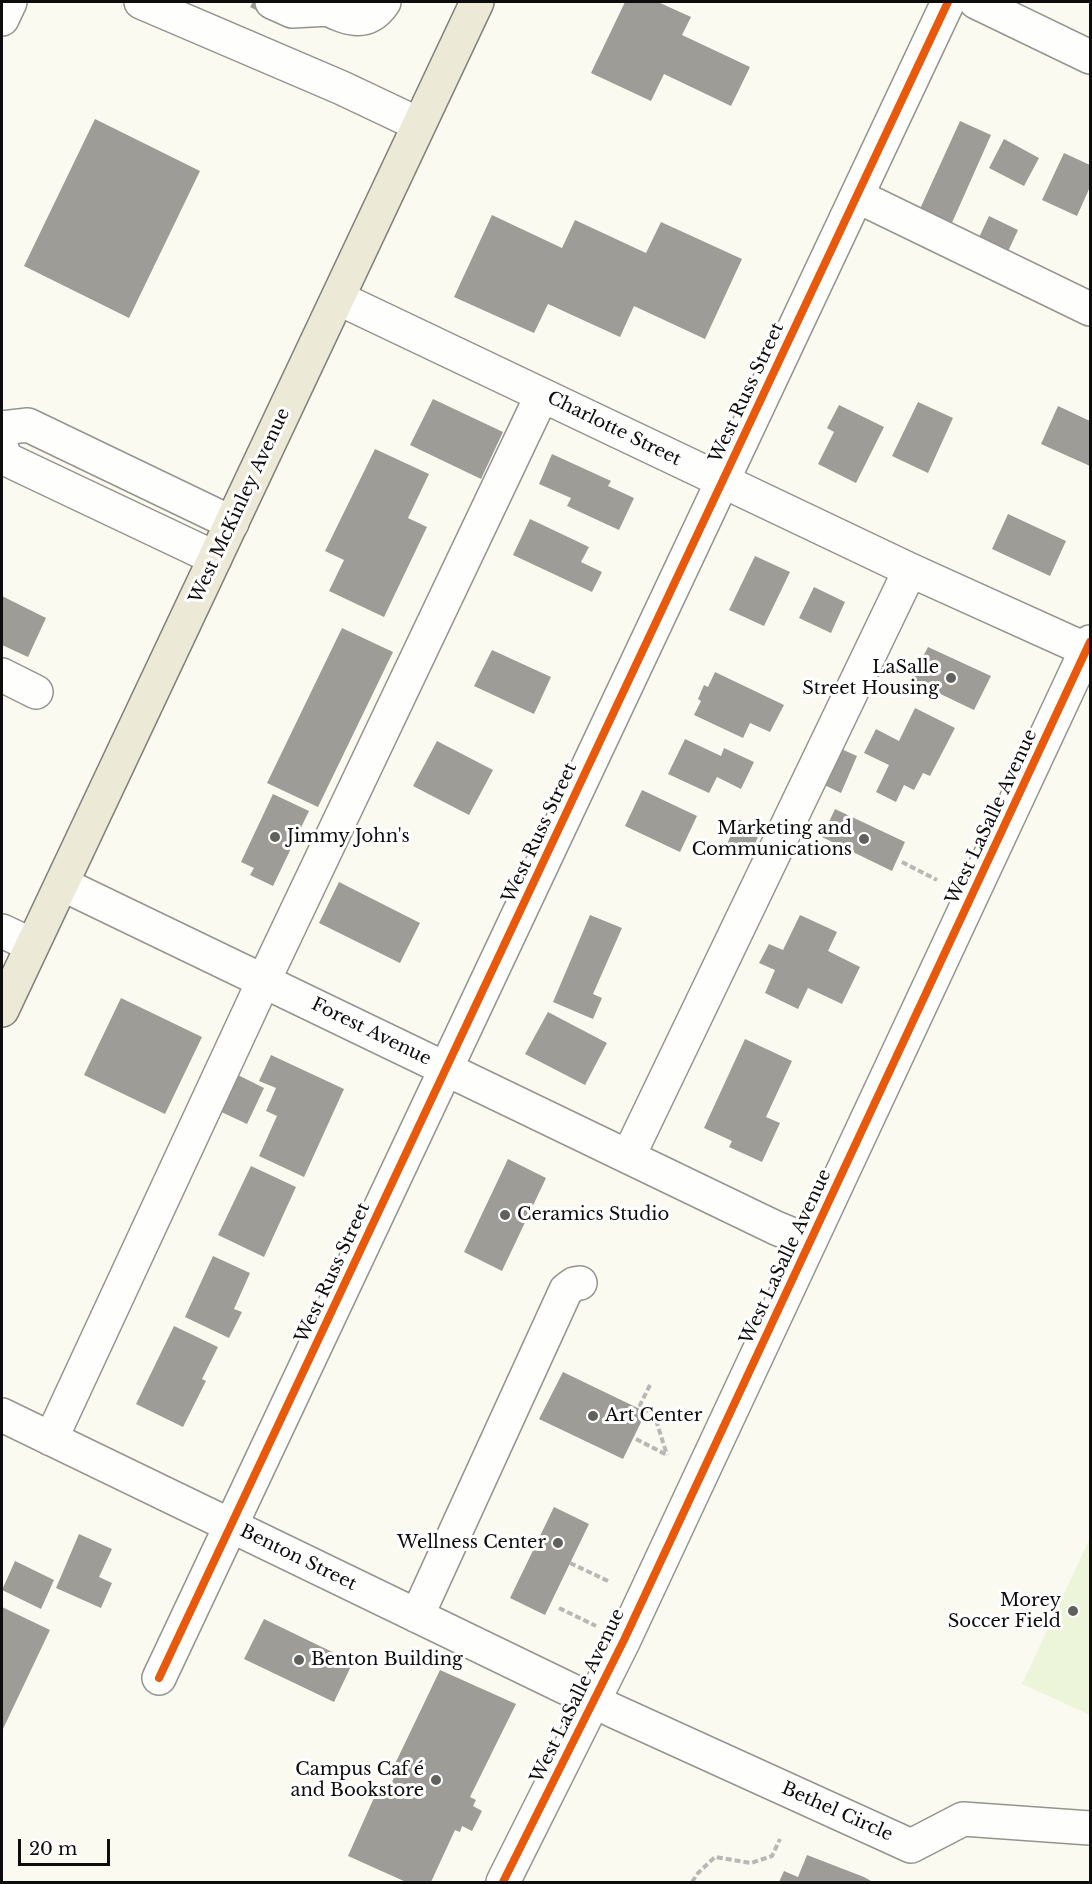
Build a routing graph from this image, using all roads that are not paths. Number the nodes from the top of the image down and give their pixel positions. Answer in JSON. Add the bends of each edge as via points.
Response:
{"nodes":[{"id":1,"x":10,"y":2,"type":"edge"},
{"id":2,"x":141,"y":2,"type":"edge"},
{"id":3,"x":272,"y":2,"type":"edge"},
{"id":4,"x":384,"y":2,"type":"edge"},
{"id":5,"x":477,"y":2,"type":"edge"},
{"id":6,"x":948,"y":2,"type":"edge"},
{"id":7,"x":976,"y":2,"type":"edge"},
{"id":8,"x":323,"y":4,"type":"edge"},
{"id":9,"x":2,"y":20,"type":"edge"},
{"id":10,"x":1090,"y":57,"type":"edge"},
{"id":11,"x":418,"y":124,"type":"junction"},
{"id":12,"x":856,"y":196,"type":"junction"},
{"id":13,"x":338,"y":298,"type":"junction"},
{"id":14,"x":1090,"y":309,"type":"edge"},
{"id":15,"x":542,"y":395,"type":"junction"},
{"id":16,"x":2,"y":428,"type":"edge"},
{"id":17,"x":2,"y":449,"type":"edge"},
{"id":18,"x":722,"y":481,"type":"junction"},
{"id":19,"x":232,"y":524,"type":"junction"},
{"id":20,"x":215,"y":558,"type":"junction"},
{"id":21,"x":910,"y":570,"type":"junction"},
{"id":22,"x":1089,"y":646,"type":"edge"},
{"id":23,"x":2,"y":675,"type":"edge"},
{"id":24,"x":36,"y":692,"type":"dead end"},
{"id":25,"x":62,"y":884,"type":"junction"},
{"id":26,"x":2,"y":931,"type":"edge"},
{"id":27,"x":32,"y":945,"type":"junction"},
{"id":28,"x":264,"y":981,"type":"junction"},
{"id":29,"x":2,"y":1010,"type":"edge"},
{"id":30,"x":446,"y":1068,"type":"junction"},
{"id":31,"x":629,"y":1155,"type":"junction"},
{"id":32,"x":810,"y":1242,"type":"junction"},
{"id":33,"x":580,"y":1283,"type":"dead end"},
{"id":34,"x":2,"y":1415,"type":"edge"},
{"id":35,"x":51,"y":1439,"type":"junction"},
{"id":36,"x":231,"y":1526,"type":"junction"},
{"id":37,"x":417,"y":1616,"type":"junction"},
{"id":38,"x":159,"y":1678,"type":"dead end"},
{"id":39,"x":594,"y":1702,"type":"junction"},
{"id":40,"x":1090,"y":1828,"type":"edge"},
{"id":41,"x":503,"y":1882,"type":"edge"}],
"edges":[{"from":1,"to":9,"type":"street"},
{"from":2,"to":11,"type":"street"},
{"from":3,"to":8,"type":"street","via":[[292,11]]},
{"from":4,"to":8,"type":"street","via":[[371,16],[359,20]]},
{"from":5,"to":11,"type":"main road","name":"West McKinley Avenue"},
{"from":6,"to":12,"type":"street","name":"West Russ Street"},
{"from":7,"to":10,"type":"street"},
{"from":11,"to":13,"type":"main road","name":"West McKinley Avenue"},
{"from":12,"to":14,"type":"street"},
{"from":12,"to":18,"type":"street","name":"West Russ Street"},
{"from":13,"to":15,"type":"street","name":"Charlotte Street"},
{"from":13,"to":19,"type":"main road","name":"West McKinley Avenue"},
{"from":15,"to":18,"type":"street","name":"Charlotte Street"},
{"from":15,"to":28,"type":"street"},
{"from":16,"to":19,"type":"street","via":[[28,425]]},
{"from":17,"to":20,"type":"street","via":[[6,459]]},
{"from":18,"to":21,"type":"street","name":"Charlotte Street"},
{"from":18,"to":30,"type":"street","name":"West Russ Street"},
{"from":19,"to":20,"type":"main road","name":"West McKinley Avenue"},
{"from":20,"to":25,"type":"main road","name":"West McKinley Avenue"},
{"from":21,"to":22,"type":"street","name":"Charlotte Street"},
{"from":21,"to":31,"type":"street"},
{"from":22,"to":32,"type":"street","name":"West LaSalle Avenue"},
{"from":23,"to":24,"type":"street"},
{"from":25,"to":27,"type":"main road","name":"West McKinley Avenue"},
{"from":25,"to":28,"type":"street","name":"Forest Avenue"},
{"from":26,"to":27,"type":"street"},
{"from":27,"to":29,"type":"main road","name":"West McKinley Avenue"},
{"from":28,"to":30,"type":"street","name":"Forest Avenue"},
{"from":28,"to":35,"type":"street"},
{"from":30,"to":31,"type":"street","name":"Forest Avenue"},
{"from":30,"to":36,"type":"street","name":"West Russ Street"},
{"from":31,"to":32,"type":"street","name":"Forest Avenue"},
{"from":32,"to":39,"type":"street","name":"West LaSalle Avenue"},
{"from":33,"to":37,"type":"street","via":[[566,1290]]},
{"from":34,"to":35,"type":"street","name":"Benton Street"},
{"from":35,"to":36,"type":"street","name":"Benton Street"},
{"from":36,"to":37,"type":"street","name":"Benton Street"},
{"from":36,"to":38,"type":"street","name":"West Russ Street"},
{"from":37,"to":39,"type":"street","name":"Benton Street"},
{"from":39,"to":40,"type":"street","name":"Bethel Circle","via":[[911,1846],[963,1819]]},
{"from":39,"to":41,"type":"street","name":"West LaSalle Avenue"}]}
